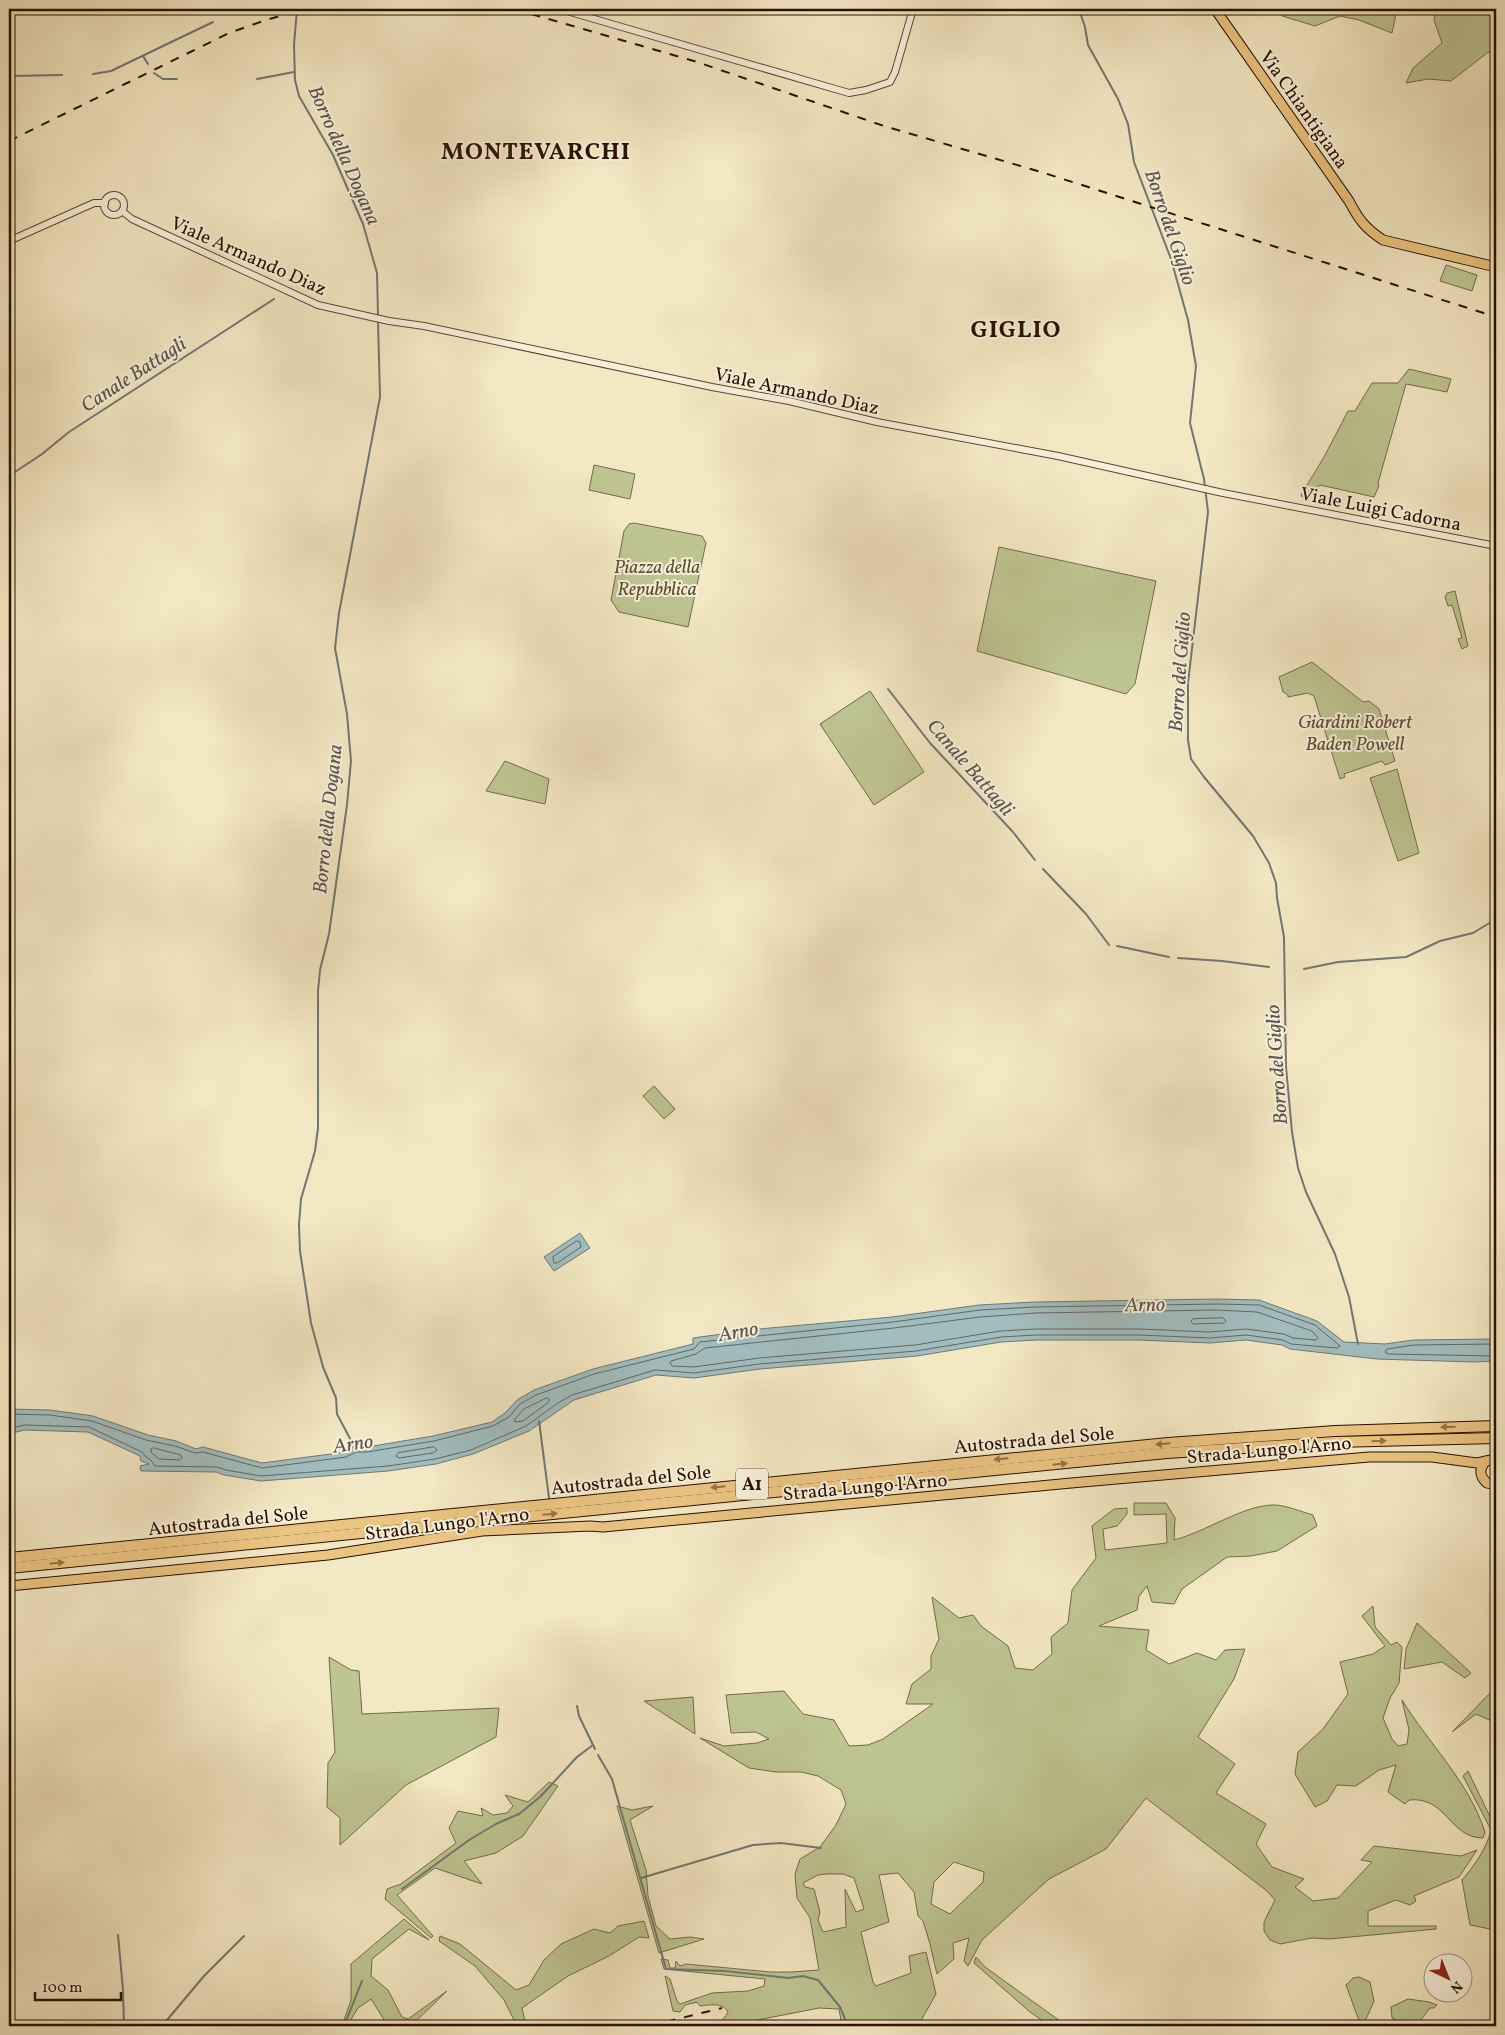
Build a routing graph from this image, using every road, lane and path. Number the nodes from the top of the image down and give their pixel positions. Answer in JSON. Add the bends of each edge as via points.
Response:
{"nodes":[{"id":1,"x":560,"y":9,"type":"edge"},
{"id":2,"x":913,"y":9,"type":"edge"},
{"id":3,"x":1215,"y":9,"type":"edge"},
{"id":4,"x":104,"y":203,"type":"junction"},
{"id":5,"x":122,"y":211,"type":"junction"},
{"id":6,"x":9,"y":240,"type":"edge"},
{"id":7,"x":1496,"y":268,"type":"edge"},
{"id":8,"x":1213,"y":490,"type":"joint"},
{"id":9,"x":1496,"y":546,"type":"edge"},
{"id":10,"x":1496,"y":1426,"type":"edge"},
{"id":11,"x":1496,"y":1438,"type":"edge"},
{"id":12,"x":1496,"y":1459,"type":"edge"},
{"id":13,"x":1458,"y":1460,"type":"junction"},
{"id":14,"x":1486,"y":1461,"type":"junction"},
{"id":15,"x":1482,"y":1477,"type":"junction"},
{"id":16,"x":1495,"y":1486,"type":"edge"},
{"id":17,"x":9,"y":1558,"type":"edge"},
{"id":18,"x":9,"y":1568,"type":"edge"},
{"id":19,"x":9,"y":1586,"type":"edge"}],
"edges":[{"from":1,"to":2,"type":"street","via":[[849,93],[890,82]]},
{"from":3,"to":7,"type":"main road","name":"Via Chiantigiana","via":[[1367,229],[1383,240]]},
{"from":4,"to":5,"type":"street","via":[[112,214]]},
{"from":4,"to":5,"type":"street","via":[[111,195],[117,195],[123,201]]},
{"from":4,"to":6,"type":"street","via":[[94,203]]},
{"from":5,"to":8,"type":"street","name":"Viale Armando Diaz","via":[[132,219],[318,305]]},
{"from":8,"to":9,"type":"street","name":"Viale Luigi Cadorna"},
{"from":10,"to":17,"type":"highway","name":"Autostrada del Sole","number":"A1","one_way":true,"via":[[1335,1431],[1187,1442]]},
{"from":18,"to":11,"type":"highway","name":"Autostrada del Sole","number":"A1","one_way":true,"via":[[1167,1454],[1335,1442]]},
{"from":12,"to":14,"type":"main road","name":"Strada Lungo l'Arno"},
{"from":13,"to":14,"type":"main road","name":"Strada Lungo l'Arno"},
{"from":13,"to":15,"type":"main road","name":"Strada Lungo l'Arno"},
{"from":13,"to":19,"type":"main road","name":"Strada Lungo l'Arno","via":[[1369,1457],[603,1527],[482,1531],[328,1555]]},
{"from":14,"to":15,"type":"main road","via":[[1481,1468]]},
{"from":15,"to":16,"type":"main road","name":"Strada Lungo l'Arno","via":[[1486,1484]]}]}
